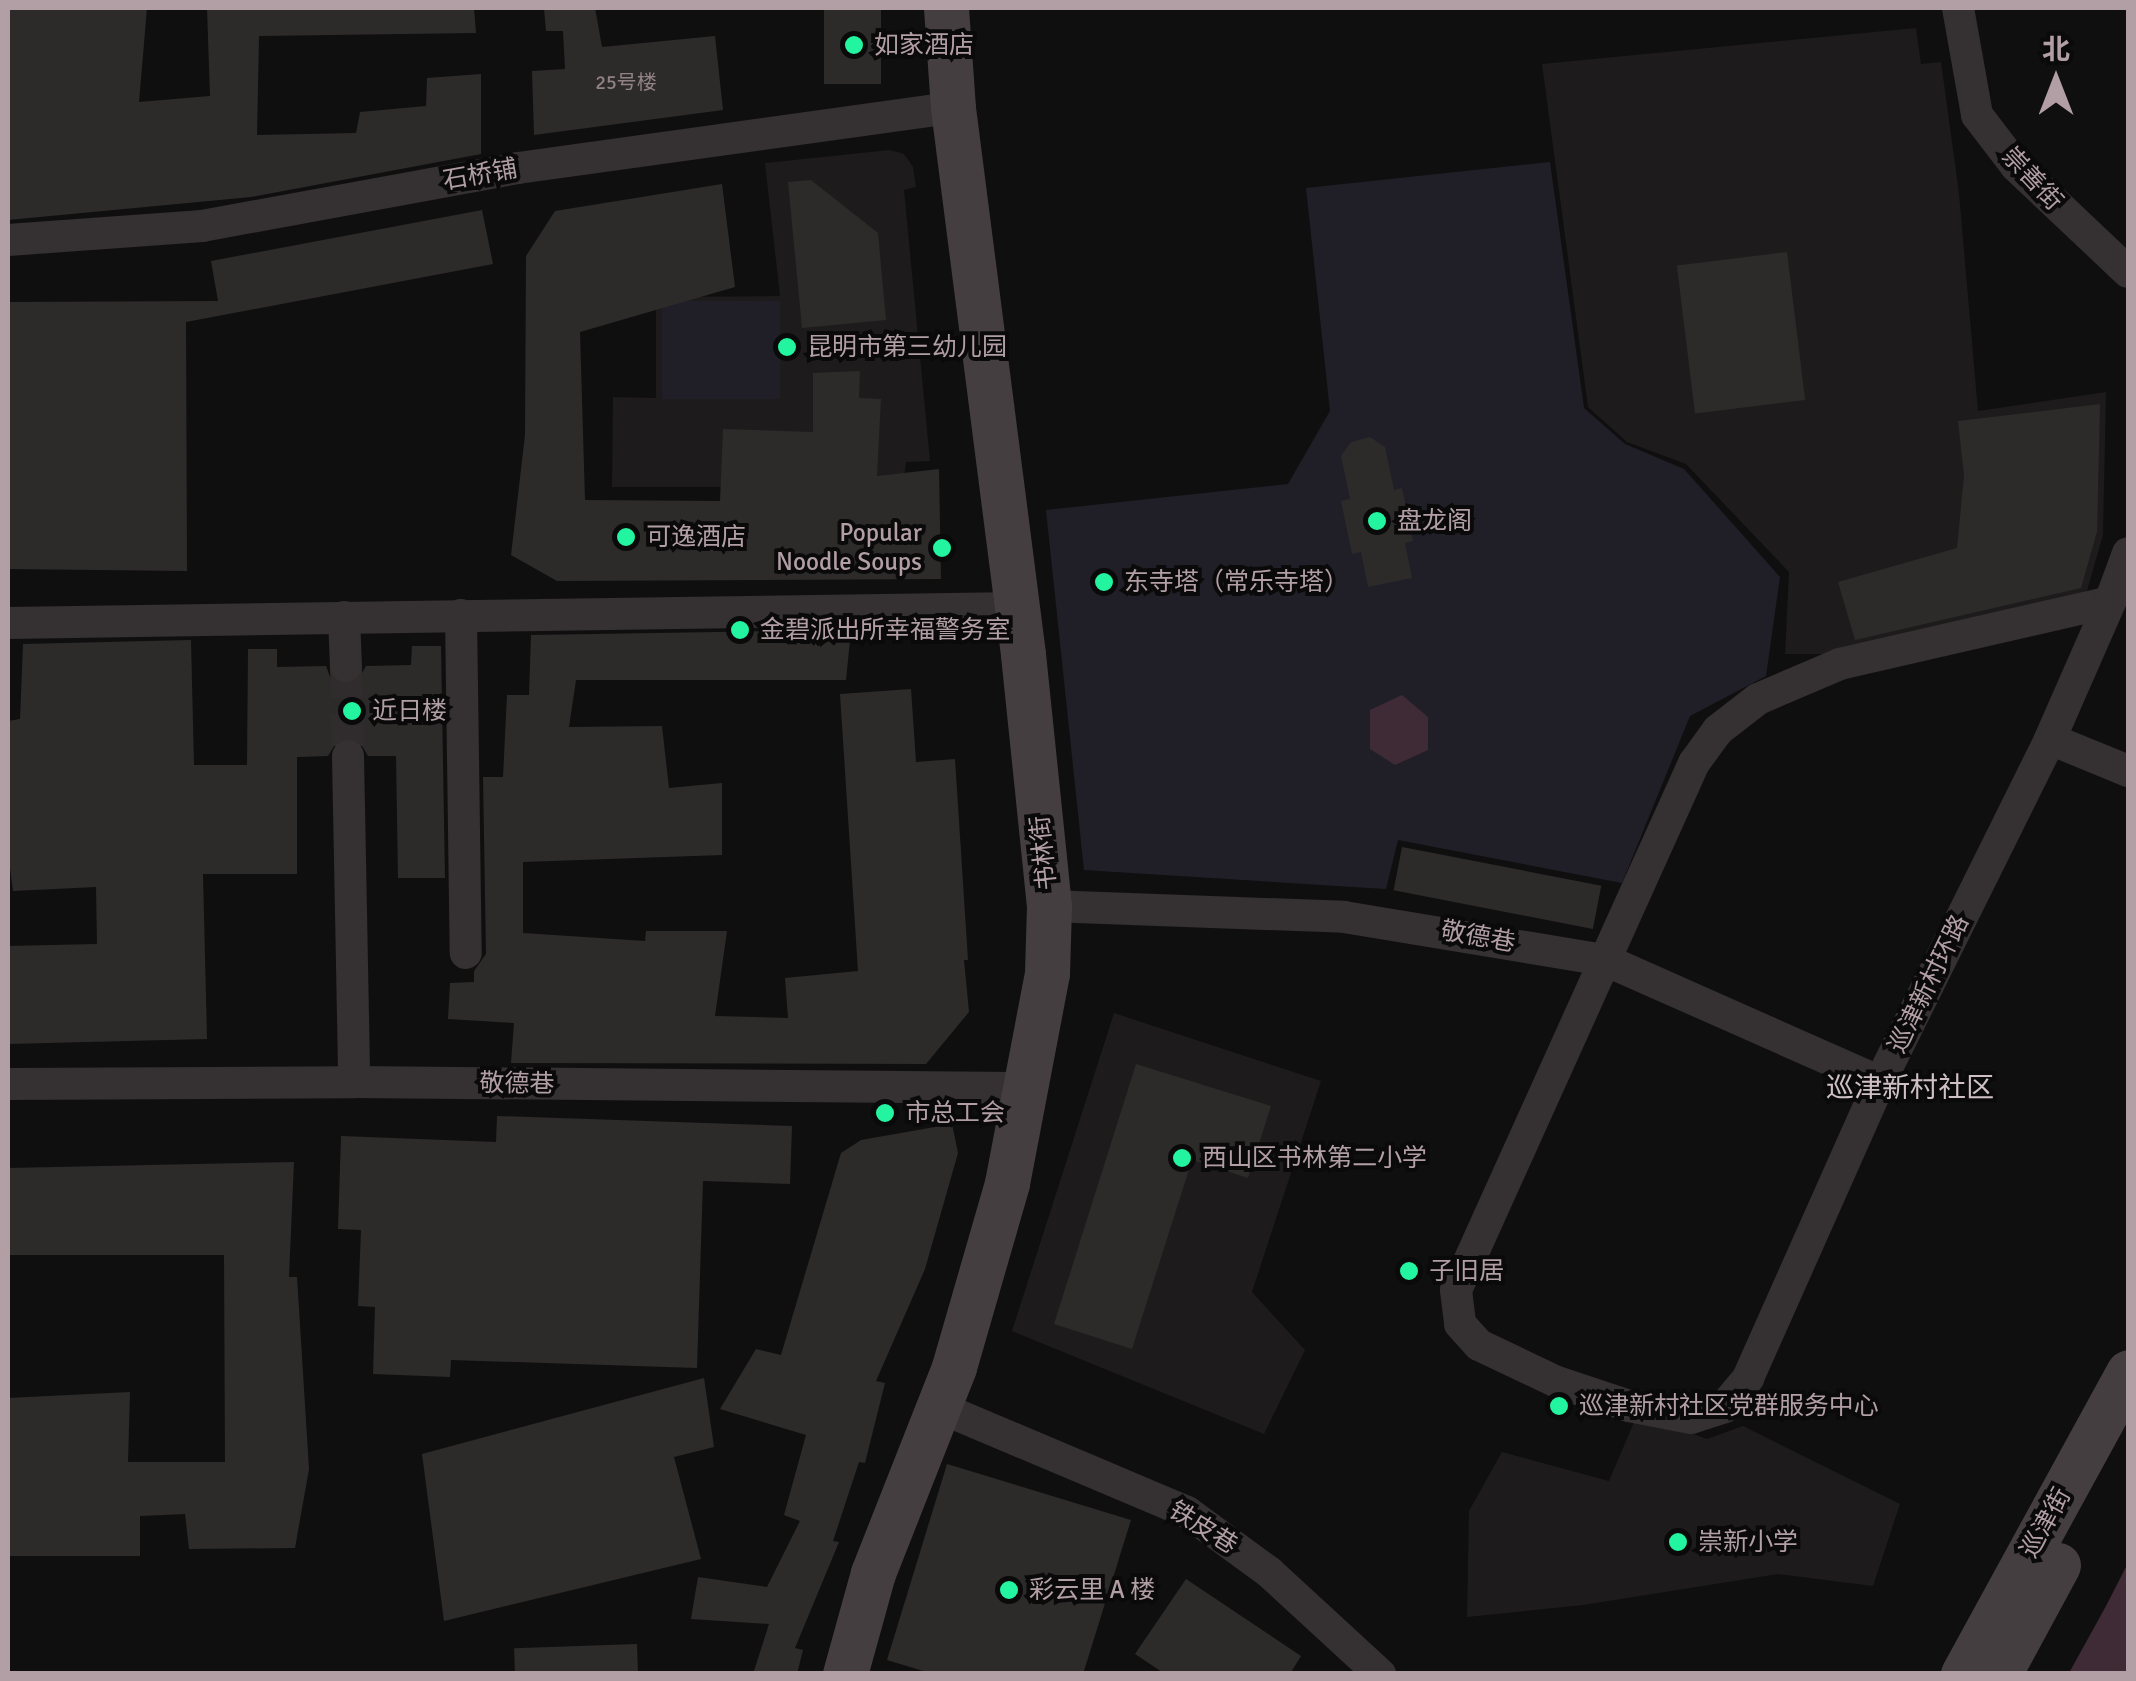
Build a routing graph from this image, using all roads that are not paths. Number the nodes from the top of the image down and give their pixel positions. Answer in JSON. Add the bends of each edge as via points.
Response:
{"nodes":[{"id":1,"x":946,"y":8,"type":"edge"},
{"id":2,"x":1958,"y":8,"type":"edge"},
{"id":3,"x":954,"y":108,"type":"junction"},
{"id":4,"x":8,"y":240,"type":"edge"},
{"id":5,"x":2128,"y":272,"type":"edge"},
{"id":6,"x":2128,"y":553,"type":"edge"},
{"id":7,"x":2110,"y":602,"type":"junction"},
{"id":8,"x":1018,"y":608,"type":"junction"},
{"id":9,"x":461,"y":615,"type":"junction"},
{"id":10,"x":344,"y":617,"type":"junction"},
{"id":11,"x":8,"y":622,"type":"edge"},
{"id":12,"x":346,"y":666,"type":"tunnel mouth"},
{"id":13,"x":2050,"y":738,"type":"junction"},
{"id":14,"x":348,"y":756,"type":"tunnel mouth"},
{"id":15,"x":2128,"y":770,"type":"edge"},
{"id":16,"x":1049,"y":906,"type":"junction"},
{"id":17,"x":466,"y":953,"type":"dead end"},
{"id":18,"x":1605,"y":960,"type":"junction"},
{"id":19,"x":354,"y":1082,"type":"junction"},
{"id":20,"x":1880,"y":1082,"type":"junction"},
{"id":21,"x":8,"y":1084,"type":"edge"},
{"id":22,"x":1027,"y":1088,"type":"junction"},
{"id":23,"x":2128,"y":1372,"type":"edge"},
{"id":24,"x":941,"y":1408,"type":"junction"},
{"id":25,"x":2128,"y":1434,"type":"edge"},
{"id":26,"x":844,"y":1674,"type":"edge"},
{"id":27,"x":1380,"y":1674,"type":"edge"},
{"id":28,"x":1963,"y":1674,"type":"edge"},
{"id":29,"x":1999,"y":1674,"type":"edge"}],
"edges":[{"from":1,"to":3,"type":"street","name":"书林街"},
{"from":2,"to":5,"type":"street","name":"崇善街","via":[[1977,115],[2016,166]]},
{"from":3,"to":4,"type":"street","name":"石桥铺","via":[[518,168],[202,226]]},
{"from":3,"to":8,"type":"street","name":"书林街"},
{"from":6,"to":7,"type":"street"},
{"from":7,"to":13,"type":"street","name":"巡津新村环路"},
{"from":7,"to":18,"type":"street","name":"巡津新村环路","via":[[1840,664],[1758,700],[1718,730],[1694,763]]},
{"from":8,"to":9,"type":"street"},
{"from":8,"to":16,"type":"street","name":"书林街"},
{"from":9,"to":10,"type":"street"},
{"from":9,"to":17,"type":"street"},
{"from":10,"to":11,"type":"street"},
{"from":10,"to":12,"type":"street"},
{"from":13,"to":15,"type":"street"},
{"from":13,"to":20,"type":"street","name":"巡津新村环路"},
{"from":14,"to":19,"type":"street"},
{"from":16,"to":18,"type":"street","name":"敬德巷","via":[[1344,916]]},
{"from":16,"to":22,"type":"street","name":"书林街","via":[[1046,973]]},
{"from":18,"to":20,"type":"street","name":"敬德巷"},
{"from":18,"to":20,"type":"street","name":"巡津新村环路","via":[[1456,1290],[1460,1324],[1479,1345],[1557,1382],[1691,1418],[1724,1407],[1748,1378]]},
{"from":19,"to":21,"type":"street","name":"敬德巷"},
{"from":19,"to":22,"type":"street","name":"敬德巷"},
{"from":22,"to":24,"type":"street","name":"书林街","via":[[1007,1183]]},
{"from":23,"to":28,"type":"street","name":"巡津街"},
{"from":24,"to":26,"type":"street","name":"书林街","via":[[873,1574]]},
{"from":24,"to":27,"type":"street","name":"铁皮巷","via":[[1187,1512],[1269,1572]]},
{"from":25,"to":29,"type":"street","name":"巡津街"}]}
